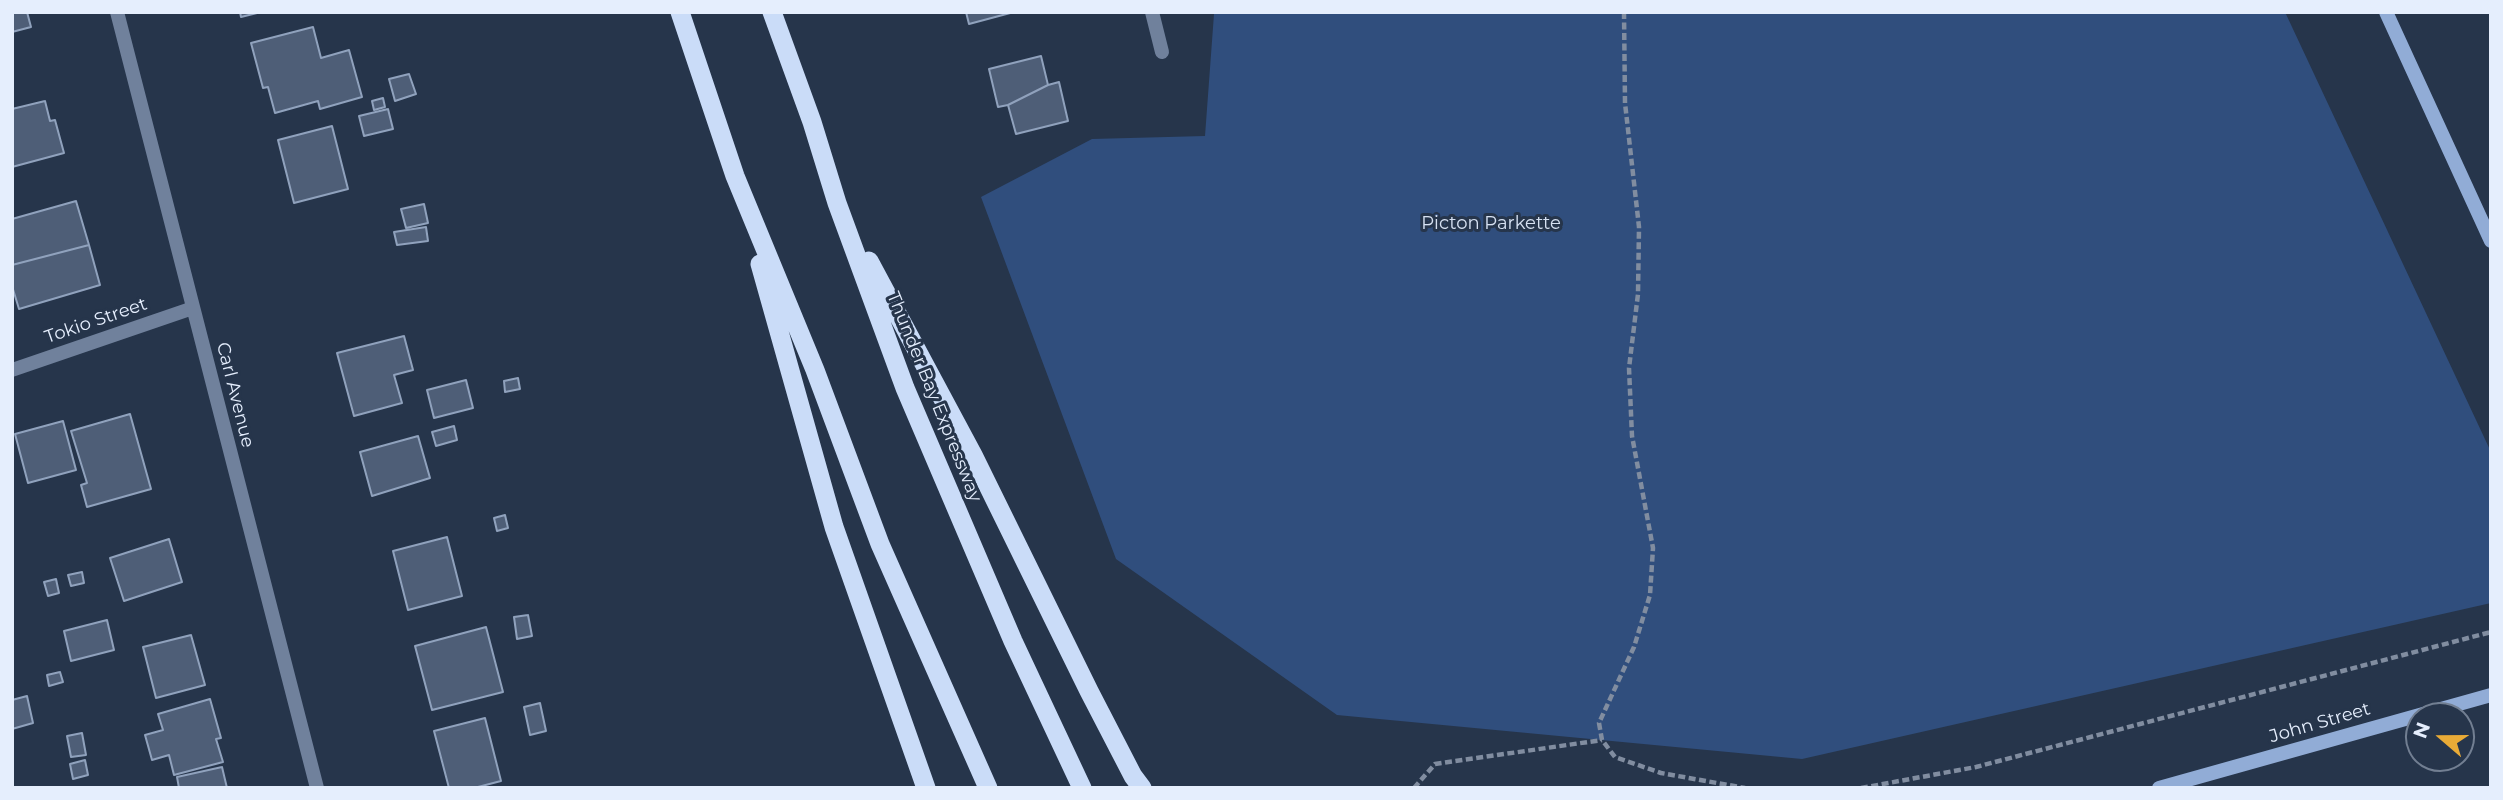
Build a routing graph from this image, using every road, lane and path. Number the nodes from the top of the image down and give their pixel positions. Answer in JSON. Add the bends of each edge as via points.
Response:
{"nodes":[{"id":1,"x":117,"y":12,"type":"edge"},
{"id":2,"x":680,"y":12,"type":"edge"},
{"id":3,"x":772,"y":12,"type":"edge"},
{"id":4,"x":1152,"y":12,"type":"edge"},
{"id":5,"x":1624,"y":12,"type":"edge"},
{"id":6,"x":2386,"y":12,"type":"edge"},
{"id":7,"x":1162,"y":52,"type":"dead end"},
{"id":8,"x":735,"y":176,"type":"junction"},
{"id":9,"x":837,"y":203,"type":"junction"},
{"id":10,"x":2491,"y":241,"type":"edge"},
{"id":11,"x":193,"y":308,"type":"junction"},
{"id":12,"x":12,"y":370,"type":"edge"},
{"id":13,"x":2491,"y":632,"type":"edge"},
{"id":14,"x":2491,"y":695,"type":"edge"},
{"id":15,"x":1602,"y":740,"type":"junction"},
{"id":16,"x":317,"y":788,"type":"edge"},
{"id":17,"x":926,"y":788,"type":"edge"},
{"id":18,"x":988,"y":788,"type":"edge"},
{"id":19,"x":1082,"y":788,"type":"edge"},
{"id":20,"x":1142,"y":788,"type":"edge"},
{"id":21,"x":1414,"y":788,"type":"edge"},
{"id":22,"x":1745,"y":788,"type":"edge"},
{"id":23,"x":1861,"y":788,"type":"edge"},
{"id":24,"x":2159,"y":788,"type":"edge"}],
"edges":[{"from":1,"to":11,"type":"street","name":"Carl Avenue"},
{"from":2,"to":8,"type":"highway"},
{"from":3,"to":9,"type":"highway","name":"Thunder Bay Expressway"},
{"from":4,"to":7,"type":"street"},
{"from":5,"to":15,"type":"path","via":[[1625,103],[1639,227],[1638,294],[1629,368],[1632,436],[1654,548],[1650,595],[1634,647],[1599,723]]},
{"from":6,"to":10,"type":"main road"},
{"from":8,"to":17,"type":"highway","via":[[834,527]]},
{"from":8,"to":18,"type":"highway","via":[[880,544]]},
{"from":9,"to":19,"type":"highway","name":"Thunder Bay Expressway","via":[[905,388],[1013,641]]},
{"from":9,"to":20,"type":"highway","via":[[973,455]]},
{"from":11,"to":12,"type":"street","name":"Tokio Street"},
{"from":11,"to":16,"type":"street","name":"Carl Avenue"},
{"from":13,"to":23,"type":"path","via":[[1976,767]]},
{"from":14,"to":24,"type":"main road","name":"John Street"},
{"from":15,"to":21,"type":"path","via":[[1435,764]]},
{"from":15,"to":22,"type":"path","via":[[1615,757],[1661,773]]}]}
